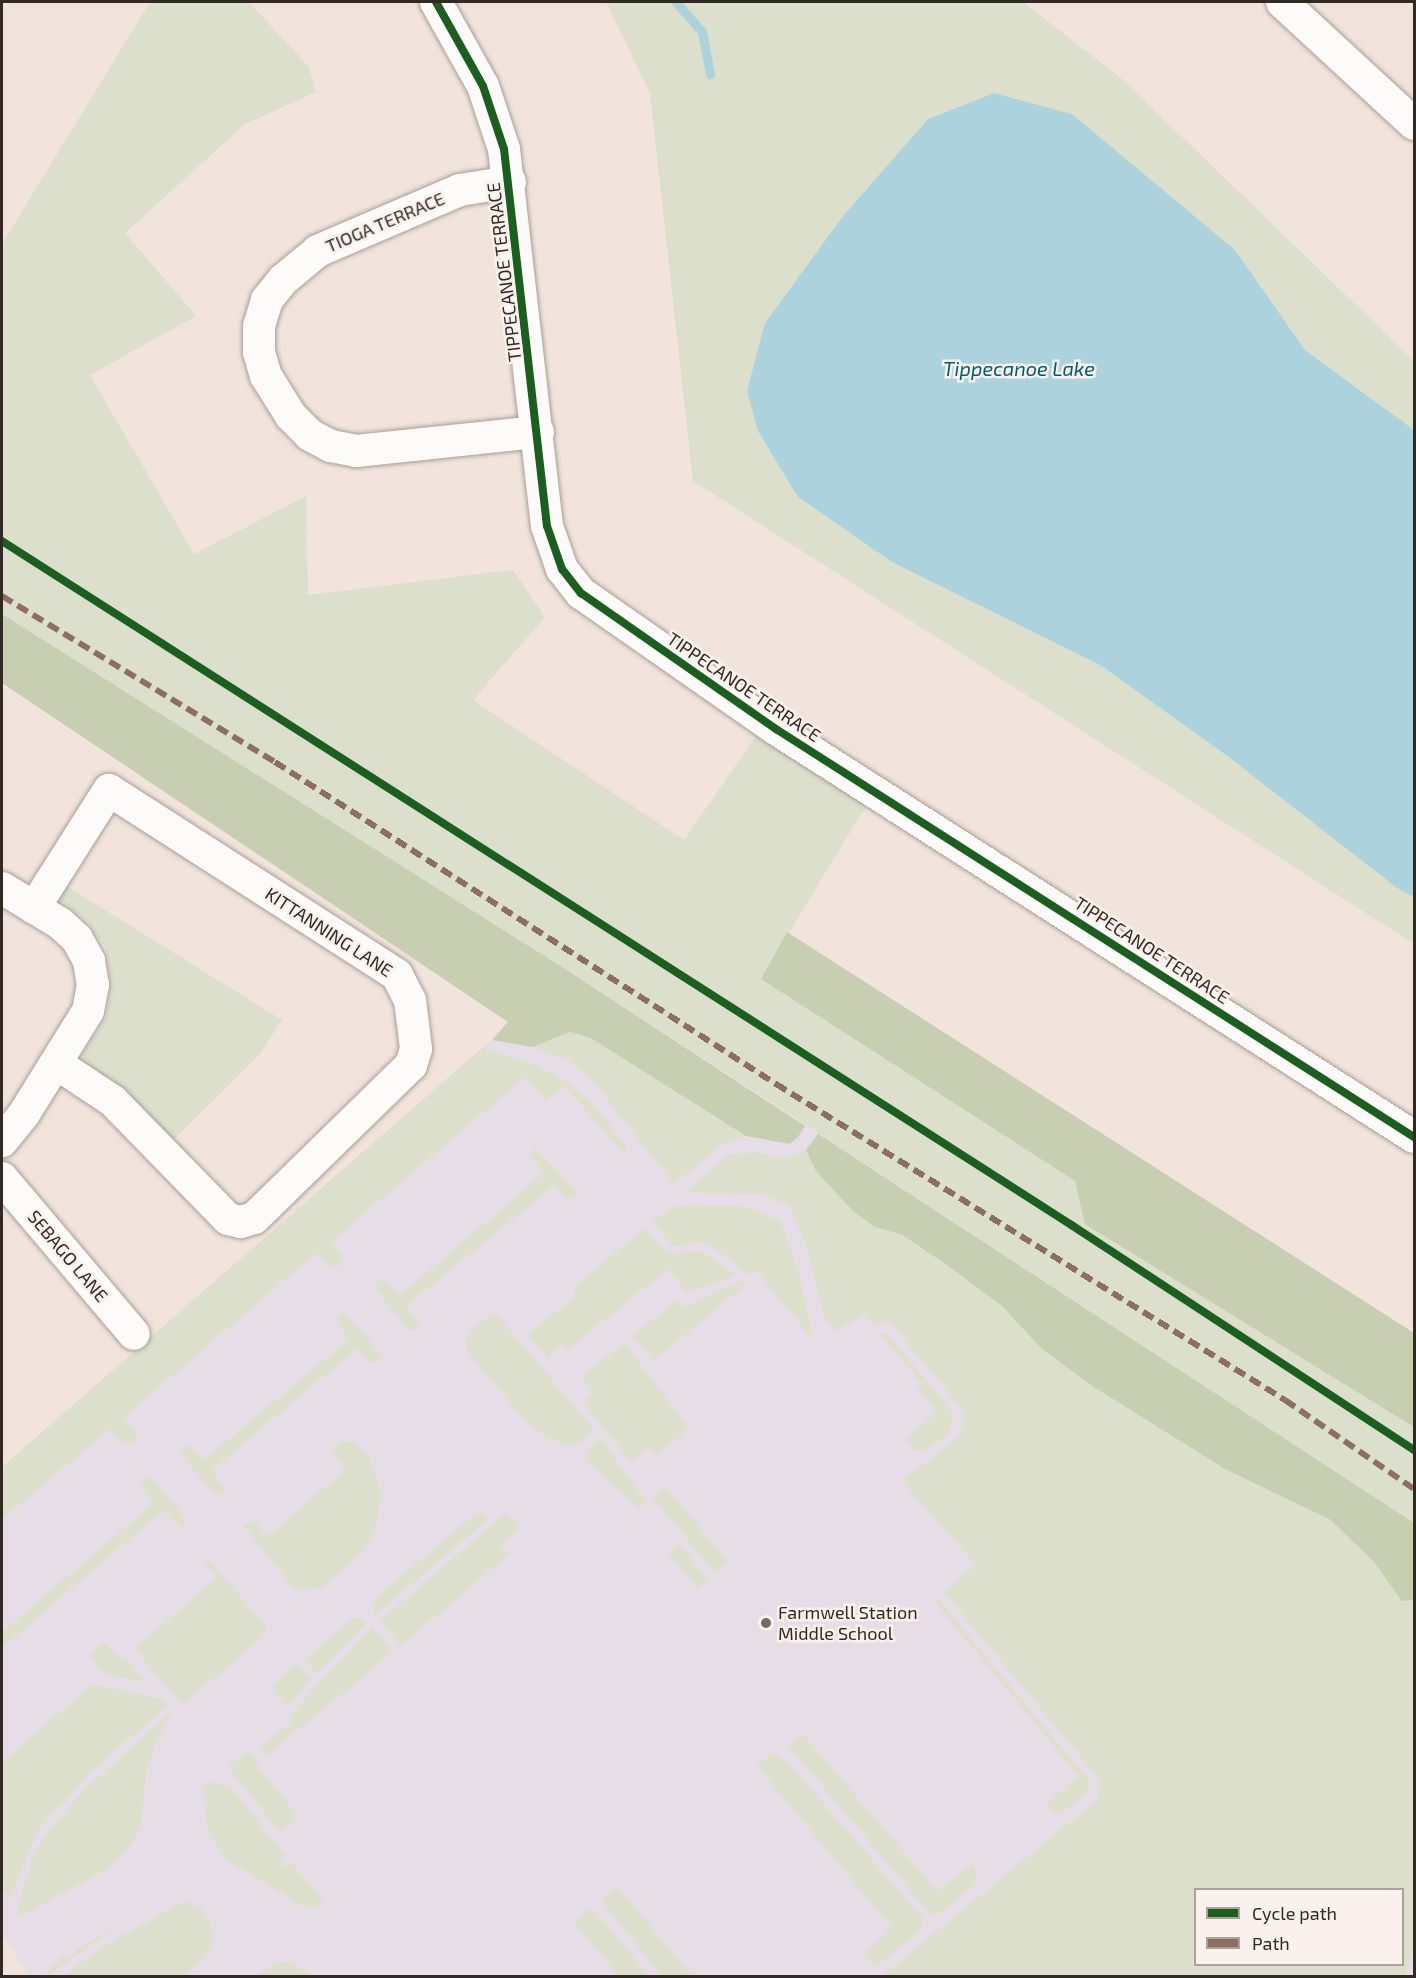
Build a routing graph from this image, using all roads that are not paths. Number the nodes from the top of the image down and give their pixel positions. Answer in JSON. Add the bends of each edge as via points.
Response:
{"nodes":[{"id":1,"x":436,"y":2,"type":"edge"},
{"id":2,"x":1282,"y":2,"type":"edge"},
{"id":3,"x":1414,"y":124,"type":"edge"},
{"id":4,"x":510,"y":182,"type":"junction"},
{"id":5,"x":538,"y":432,"type":"junction"},
{"id":6,"x":2,"y":889,"type":"edge"},
{"id":7,"x":34,"y":908,"type":"junction"},
{"id":8,"x":57,"y":1064,"type":"junction"},
{"id":9,"x":1414,"y":1137,"type":"edge"},
{"id":10,"x":2,"y":1141,"type":"edge"},
{"id":11,"x":2,"y":1178,"type":"edge"},
{"id":12,"x":134,"y":1334,"type":"dead end"}],
"edges":[{"from":1,"to":4,"type":"street","name":"TIPPECANOE TERRACE","via":[[483,86]]},
{"from":2,"to":3,"type":"street"},
{"from":4,"to":5,"type":"street","name":"TIPPECANOE TERRACE"},
{"from":4,"to":5,"type":"street","name":"TIOGA TERRACE","via":[[460,190],[318,251],[283,280],[267,300],[259,326],[259,352],[266,376],[291,416],[310,435],[331,446],[356,451]]},
{"from":5,"to":9,"type":"street","name":"TIPPECANOE TERRACE","via":[[551,546],[562,569],[581,593],[776,729]]},
{"from":6,"to":7,"type":"street"},
{"from":7,"to":8,"type":"street","via":[[77,939],[89,961],[93,985],[88,1011]]},
{"from":7,"to":8,"type":"street","name":"KITTANNING LANE","via":[[109,790],[398,975],[410,1000],[416,1049],[411,1065],[254,1218],[241,1222],[228,1219],[113,1101]]},
{"from":8,"to":10,"type":"street"},
{"from":11,"to":12,"type":"street","name":"SEBAGO LANE"}]}
